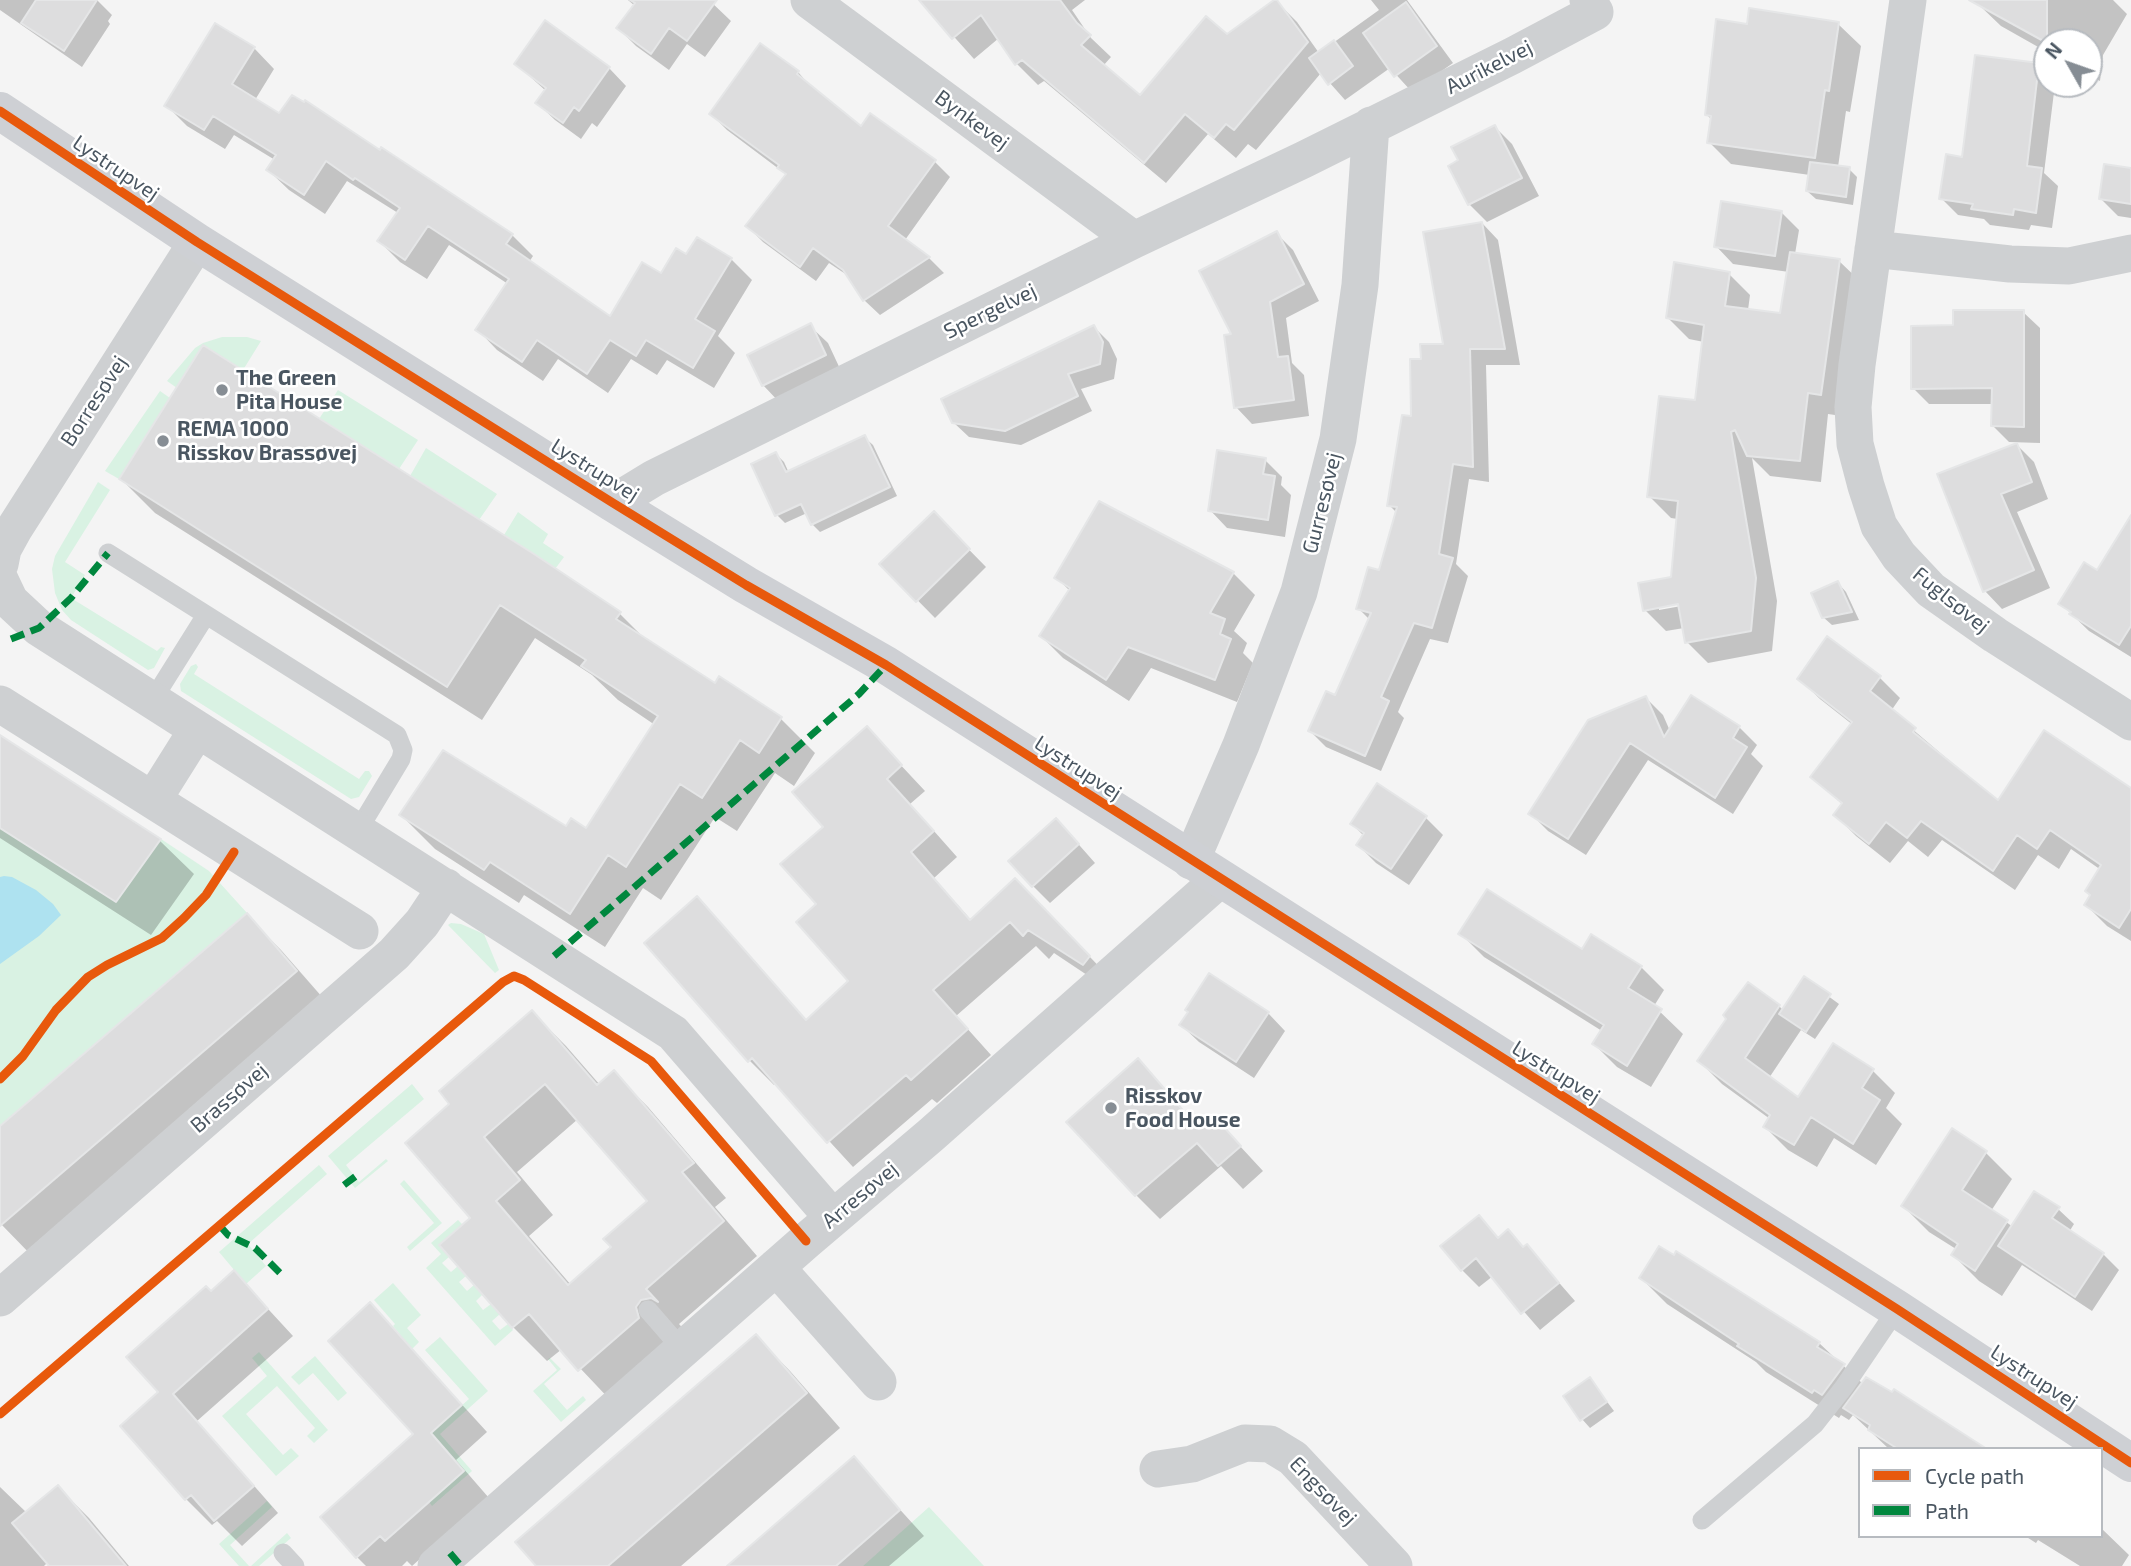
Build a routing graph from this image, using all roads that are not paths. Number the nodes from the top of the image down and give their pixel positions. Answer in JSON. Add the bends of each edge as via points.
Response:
{"nodes":[{"id":1,"x":809,"y":0,"type":"edge"},
{"id":2,"x":1588,"y":0,"type":"edge"},
{"id":3,"x":1908,"y":0,"type":"edge"},
{"id":4,"x":0,"y":111,"type":"edge"},
{"id":5,"x":1371,"y":125,"type":"junction"},
{"id":6,"x":1134,"y":240,"type":"junction"},
{"id":7,"x":197,"y":242,"type":"junction"},
{"id":8,"x":1873,"y":249,"type":"junction"},
{"id":9,"x":2131,"y":253,"type":"edge"},
{"id":10,"x":613,"y":503,"type":"junction"},
{"id":11,"x":108,"y":553,"type":"dead end"},
{"id":12,"x":0,"y":564,"type":"edge"},
{"id":13,"x":0,"y":580,"type":"edge"},
{"id":14,"x":206,"y":615,"type":"junction"},
{"id":15,"x":152,"y":701,"type":"junction"},
{"id":16,"x":0,"y":704,"type":"edge"},
{"id":17,"x":2131,"y":722,"type":"edge"},
{"id":18,"x":197,"y":730,"type":"junction"},
{"id":19,"x":153,"y":800,"type":"junction"},
{"id":20,"x":357,"y":832,"type":"junction"},
{"id":21,"x":1205,"y":870,"type":"junction"},
{"id":22,"x":446,"y":887,"type":"junction"},
{"id":23,"x":360,"y":931,"type":"dead end"},
{"id":24,"x":833,"y":1218,"type":"junction"},
{"id":25,"x":776,"y":1267,"type":"junction"},
{"id":26,"x":0,"y":1298,"type":"edge"},
{"id":27,"x":1897,"y":1308,"type":"junction"},
{"id":28,"x":648,"y":1310,"type":"dead end"},
{"id":29,"x":682,"y":1349,"type":"junction"},
{"id":30,"x":878,"y":1382,"type":"dead end"},
{"id":31,"x":2131,"y":1463,"type":"edge"},
{"id":32,"x":1158,"y":1469,"type":"dead end"},
{"id":33,"x":1702,"y":1520,"type":"dead end"},
{"id":34,"x":436,"y":1566,"type":"edge"},
{"id":35,"x":1394,"y":1566,"type":"edge"}],
"edges":[{"from":1,"to":6,"type":"street","name":"Bynkevej"},
{"from":2,"to":5,"type":"street","name":"Aurikelvej","via":[[1595,12]]},
{"from":3,"to":8,"type":"street","name":"Fuglsøvej"},
{"from":4,"to":7,"type":"street","name":"Lystrupvej"},
{"from":5,"to":6,"type":"street","name":"Spergelvej"},
{"from":5,"to":21,"type":"street","name":"Gurresøvej","via":[[1360,285],[1338,439],[1299,592],[1241,745]]},
{"from":6,"to":10,"type":"street","name":"Spergelvej","via":[[654,478]]},
{"from":7,"to":10,"type":"street","name":"Lystrupvej"},
{"from":7,"to":12,"type":"street","name":"Borresøvej","via":[[14,529]]},
{"from":8,"to":9,"type":"street","via":[[2069,266]]},
{"from":8,"to":17,"type":"street","name":"Fuglsøvej","via":[[1853,407],[1855,444],[1879,526],[1931,590]]},
{"from":10,"to":21,"type":"street","name":"Lystrupvej","via":[[886,665]]},
{"from":11,"to":14,"type":"lane"},
{"from":13,"to":15,"type":"street","via":[[10,601],[32,623]]},
{"from":14,"to":15,"type":"lane"},
{"from":14,"to":20,"type":"lane","via":[[399,739],[401,759]]},
{"from":15,"to":18,"type":"street"},
{"from":16,"to":19,"type":"street"},
{"from":18,"to":19,"type":"street"},
{"from":18,"to":20,"type":"street"},
{"from":19,"to":23,"type":"street"},
{"from":20,"to":22,"type":"street"},
{"from":21,"to":24,"type":"street","name":"Arresøvej","via":[[931,1135]]},
{"from":21,"to":27,"type":"street","name":"Lystrupvej"},
{"from":22,"to":24,"type":"street","via":[[673,1033]]},
{"from":22,"to":26,"type":"street","name":"Brassøvej","via":[[394,954]]},
{"from":24,"to":25,"type":"street","name":"Arresøvej"},
{"from":25,"to":29,"type":"street","name":"Arresøvej"},
{"from":25,"to":30,"type":"street"},
{"from":27,"to":31,"type":"street","name":"Lystrupvej"},
{"from":27,"to":33,"type":"lane","via":[[1815,1424]]},
{"from":28,"to":29,"type":"lane"},
{"from":29,"to":34,"type":"street","name":"Arresøvej"},
{"from":32,"to":35,"type":"street","name":"Engsøvej","via":[[1192,1464],[1245,1443],[1270,1444],[1293,1458]]}]}
